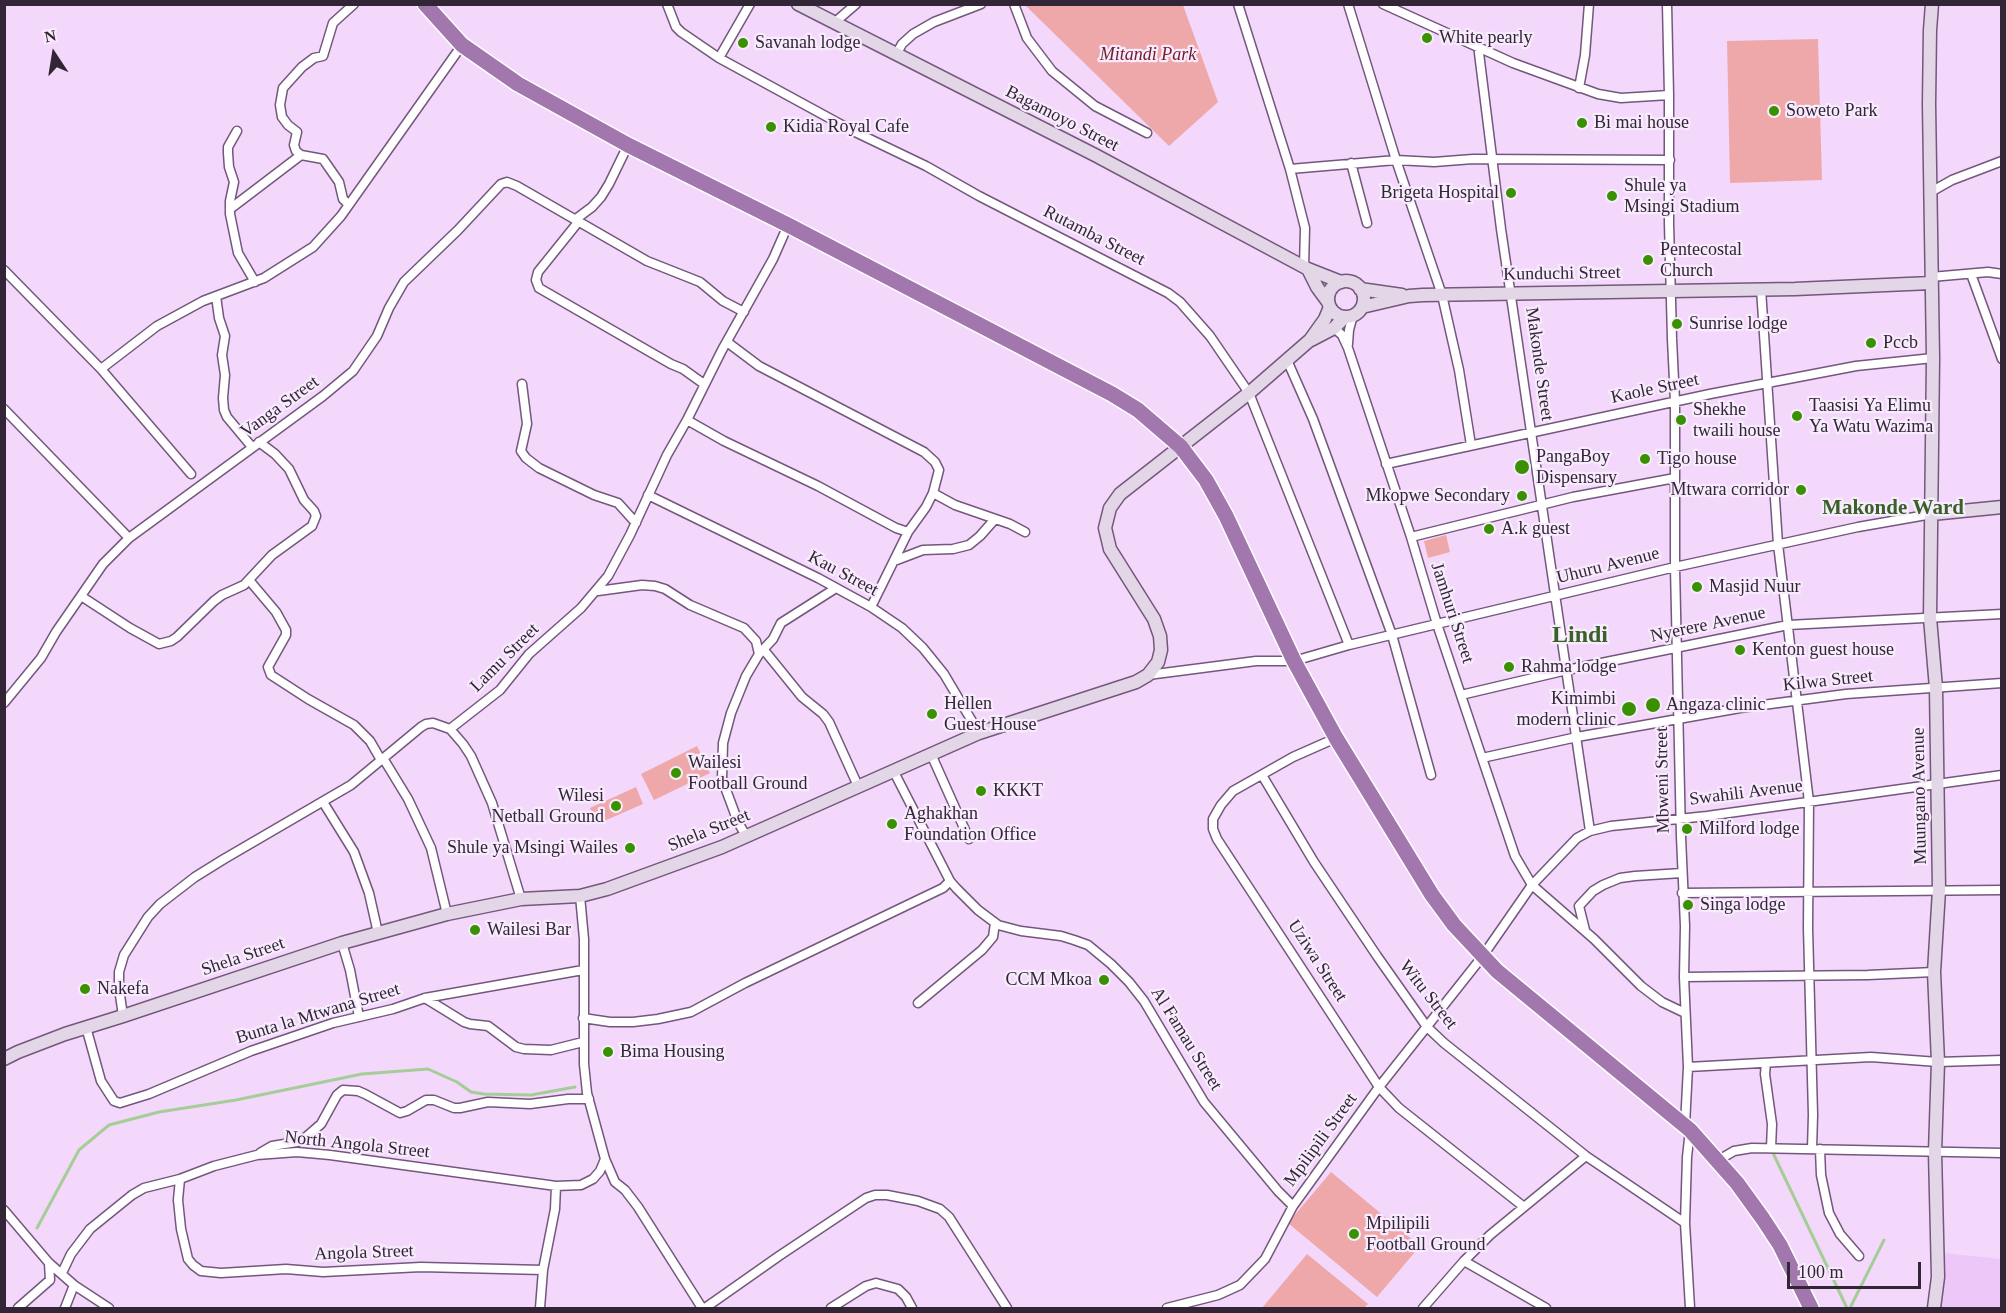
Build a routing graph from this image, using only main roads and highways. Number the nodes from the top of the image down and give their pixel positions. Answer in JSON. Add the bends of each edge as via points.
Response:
{"nodes":[{"id":1,"x":424,"y":4,"type":"edge"},
{"id":2,"x":798,"y":4,"type":"edge"},
{"id":3,"x":1932,"y":4,"type":"edge"},
{"id":4,"x":1306,"y":268,"type":"junction"},
{"id":5,"x":1931,"y":280,"type":"junction"},
{"id":6,"x":1341,"y":282,"type":"junction"},
{"id":7,"x":1360,"y":289,"type":"junction"},
{"id":8,"x":1409,"y":296,"type":"junction"},
{"id":9,"x":1329,"y":304,"type":"junction"},
{"id":10,"x":1353,"y":313,"type":"junction"},
{"id":11,"x":1310,"y":340,"type":"junction"},
{"id":12,"x":1181,"y":447,"type":"junction"},
{"id":13,"x":2001,"y":507,"type":"edge"},
{"id":14,"x":1932,"y":514,"type":"junction"},
{"id":15,"x":4,"y":1059,"type":"edge"},
{"id":16,"x":1811,"y":1308,"type":"edge"},
{"id":17,"x":1934,"y":1308,"type":"edge"}],
"edges":[{"from":1,"to":12,"type":"highway","via":[[462,45],[518,84],[628,146],[1112,394],[1138,410]]},
{"from":2,"to":4,"type":"main road","name":"Bagamoyo Street"},
{"from":3,"to":5,"type":"main road","name":"Muungano Avenue"},
{"from":4,"to":6,"type":"main road","name":"Bagamoyo Street"},
{"from":4,"to":9,"type":"main road"},
{"from":5,"to":8,"type":"main road","name":"Kunduchi Street","via":[[1761,289]]},
{"from":5,"to":14,"type":"main road","name":"Muungano Avenue"},
{"from":6,"to":7,"type":"main road"},
{"from":6,"to":9,"type":"main road","via":[[1330,292]]},
{"from":7,"to":8,"type":"main road"},
{"from":7,"to":10,"type":"main road","via":[[1364,297]]},
{"from":8,"to":10,"type":"main road"},
{"from":9,"to":10,"type":"main road","via":[[1338,315]]},
{"from":9,"to":11,"type":"main road","via":[[1325,319]]},
{"from":10,"to":11,"type":"main road"},
{"from":11,"to":12,"type":"main road"},
{"from":12,"to":15,"type":"main road","name":"Shela Street","via":[[1120,494],[1106,521],[1115,559],[1154,619],[1160,636],[1158,662],[1136,682],[980,733],[662,870],[580,896],[521,899],[447,914],[342,943],[86,1027]]},
{"from":12,"to":16,"type":"highway","via":[[1226,516],[1294,661],[1336,738],[1432,895],[1482,957],[1515,987],[1688,1127],[1737,1184],[1780,1245]]},
{"from":13,"to":14,"type":"main road"},
{"from":14,"to":17,"type":"main road","name":"Muungano Avenue","via":[[1930,618],[1936,688],[1939,890],[1934,972],[1938,1062],[1938,1277]]}]}
